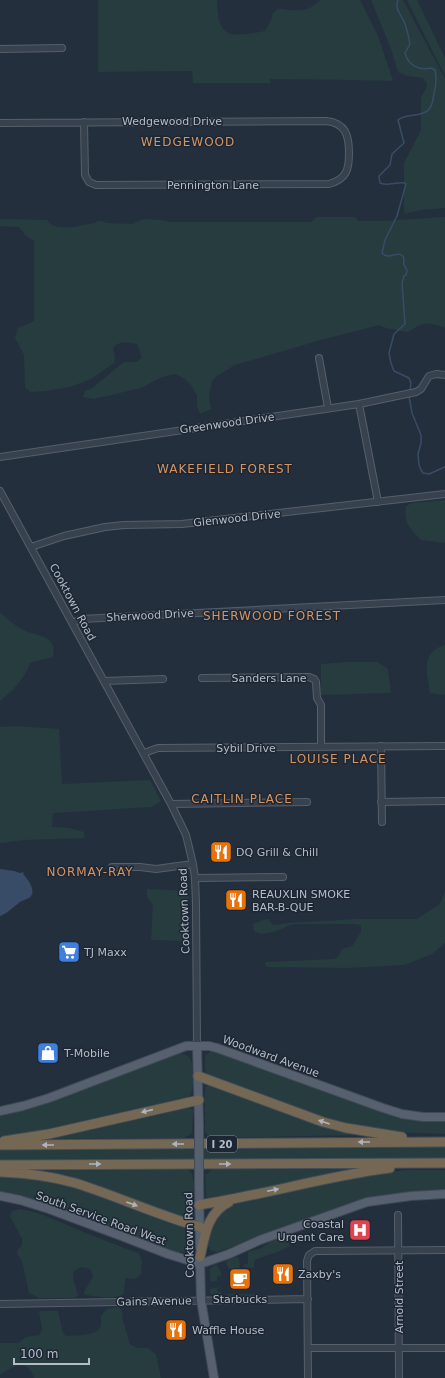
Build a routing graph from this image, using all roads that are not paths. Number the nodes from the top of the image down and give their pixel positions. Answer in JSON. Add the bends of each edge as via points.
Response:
{"nodes":[{"id":1,"x":62,"y":48,"type":"dead end"},
{"id":2,"x":0,"y":49,"type":"edge"},
{"id":3,"x":84,"y":122,"type":"junction"},
{"id":4,"x":0,"y":123,"type":"edge"},
{"id":5,"x":341,"y":127,"type":"joint"},
{"id":6,"x":319,"y":358,"type":"dead end"},
{"id":7,"x":445,"y":375,"type":"edge"},
{"id":8,"x":359,"y":404,"type":"junction"},
{"id":9,"x":328,"y":408,"type":"junction"},
{"id":10,"x":0,"y":457,"type":"edge"},
{"id":11,"x":0,"y":491,"type":"edge"},
{"id":12,"x":445,"y":494,"type":"edge"},
{"id":13,"x":378,"y":502,"type":"junction"},
{"id":14,"x":31,"y":548,"type":"junction"},
{"id":15,"x":445,"y":600,"type":"edge"},
{"id":16,"x":72,"y":623,"type":"junction"},
{"id":17,"x":202,"y":678,"type":"dead end"},
{"id":18,"x":163,"y":679,"type":"dead end"},
{"id":19,"x":104,"y":681,"type":"junction"},
{"id":20,"x":381,"y":746,"type":"junction"},
{"id":21,"x":445,"y":746,"type":"edge"},
{"id":22,"x":322,"y":747,"type":"junction"},
{"id":23,"x":144,"y":753,"type":"junction"},
{"id":24,"x":445,"y":801,"type":"edge"},
{"id":25,"x":308,"y":802,"type":"dead end"},
{"id":26,"x":381,"y":802,"type":"junction"},
{"id":27,"x":171,"y":804,"type":"junction"},
{"id":28,"x":382,"y":822,"type":"dead end"},
{"id":29,"x":193,"y":864,"type":"junction"},
{"id":30,"x":112,"y":867,"type":"dead end"},
{"id":31,"x":283,"y":877,"type":"dead end"},
{"id":32,"x":195,"y":878,"type":"junction"},
{"id":33,"x":197,"y":1046,"type":"junction"},
{"id":34,"x":198,"y":1076,"type":"junction"},
{"id":35,"x":199,"y":1100,"type":"junction"},
{"id":36,"x":0,"y":1111,"type":"edge"},
{"id":37,"x":445,"y":1117,"type":"edge"},
{"id":38,"x":0,"y":1141,"type":"edge"},
{"id":39,"x":445,"y":1141,"type":"edge"},
{"id":40,"x":0,"y":1145,"type":"edge"},
{"id":41,"x":435,"y":1163,"type":"junction"},
{"id":42,"x":445,"y":1163,"type":"edge"},
{"id":43,"x":0,"y":1165,"type":"edge"},
{"id":44,"x":0,"y":1172,"type":"edge"},
{"id":45,"x":445,"y":1194,"type":"edge"},
{"id":46,"x":0,"y":1196,"type":"edge"},
{"id":47,"x":236,"y":1199,"type":"junction"},
{"id":48,"x":200,"y":1205,"type":"junction"},
{"id":49,"x":398,"y":1215,"type":"dead end"},
{"id":50,"x":200,"y":1227,"type":"junction"},
{"id":51,"x":399,"y":1250,"type":"junction"},
{"id":52,"x":445,"y":1250,"type":"edge"},
{"id":53,"x":200,"y":1260,"type":"junction"},
{"id":54,"x":308,"y":1299,"type":"junction"},
{"id":55,"x":201,"y":1300,"type":"junction"},
{"id":56,"x":0,"y":1304,"type":"edge"},
{"id":57,"x":308,"y":1348,"type":"junction"},
{"id":58,"x":399,"y":1348,"type":"junction"},
{"id":59,"x":445,"y":1348,"type":"edge"},
{"id":60,"x":214,"y":1378,"type":"edge"},
{"id":61,"x":308,"y":1378,"type":"edge"},
{"id":62,"x":399,"y":1378,"type":"edge"}],
"edges":[{"from":1,"to":2,"type":"street"},
{"from":3,"to":4,"type":"street","name":"Wedgewood Drive"},
{"from":3,"to":5,"type":"street","name":"Wedgewood Drive","via":[[322,120],[334,122]]},
{"from":3,"to":5,"type":"street","name":"Pennington Lane","via":[[84,175],[92,184],[100,186],[335,183],[342,178],[349,166],[348,138]]},
{"from":6,"to":9,"type":"street"},
{"from":7,"to":8,"type":"street","name":"Greenwood Drive","via":[[429,376],[421,390],[416,392]]},
{"from":8,"to":9,"type":"street","name":"Greenwood Drive"},
{"from":8,"to":13,"type":"street"},
{"from":9,"to":10,"type":"street","name":"Greenwood Drive"},
{"from":11,"to":14,"type":"street","name":"Cooktown Road"},
{"from":12,"to":13,"type":"street","name":"Glenwood Drive"},
{"from":13,"to":14,"type":"street","name":"Glenwood Drive","via":[[182,524],[130,524],[105,527],[76,533]]},
{"from":14,"to":16,"type":"street","name":"Cooktown Road"},
{"from":15,"to":16,"type":"street","name":"Sherwood Drive","via":[[82,619]]},
{"from":16,"to":19,"type":"street","name":"Cooktown Road"},
{"from":17,"to":22,"type":"street","name":"Sanders Lane","via":[[314,679],[317,698],[321,705]]},
{"from":18,"to":19,"type":"street"},
{"from":19,"to":23,"type":"street","name":"Cooktown Road"},
{"from":20,"to":21,"type":"street","name":"Sybil Drive"},
{"from":20,"to":22,"type":"street","name":"Sybil Drive"},
{"from":20,"to":26,"type":"street"},
{"from":22,"to":23,"type":"street","name":"Sybil Drive","via":[[158,748]]},
{"from":23,"to":27,"type":"street","name":"Cooktown Road"},
{"from":24,"to":26,"type":"street"},
{"from":25,"to":27,"type":"street"},
{"from":26,"to":28,"type":"street"},
{"from":27,"to":29,"type":"street","name":"Cooktown Road","via":[[186,836]]},
{"from":29,"to":30,"type":"street","via":[[156,869]]},
{"from":29,"to":32,"type":"street","name":"Cooktown Road"},
{"from":31,"to":32,"type":"street"},
{"from":32,"to":33,"type":"street","name":"Cooktown Road"},
{"from":33,"to":34,"type":"main road","name":"Cooktown Road"},
{"from":33,"to":36,"type":"main road","name":"Woodward Avenue","via":[[186,1046],[41,1100]]},
{"from":33,"to":37,"type":"main road","name":"Woodward Avenue","via":[[217,1048],[402,1114]]},
{"from":34,"to":35,"type":"main road","name":"Cooktown Road"},
{"from":39,"to":34,"type":"highway","one_way":true,"via":[[402,1137],[323,1122]]},
{"from":35,"to":38,"type":"highway","one_way":true,"via":[[49,1134]]},
{"from":35,"to":48,"type":"main road","name":"Cooktown Road","bridge":true},
{"from":39,"to":40,"type":"highway","number":"I 20","one_way":true},
{"from":41,"to":42,"type":"highway","number":"I 20"},
{"from":43,"to":41,"type":"highway","number":"I 20","one_way":true},
{"from":47,"to":41,"type":"highway","one_way":true,"via":[[342,1175]]},
{"from":44,"to":50,"type":"highway","one_way":true,"via":[[38,1175],[76,1183]]},
{"from":45,"to":53,"type":"main road","via":[[367,1202],[229,1254]]},
{"from":46,"to":53,"type":"main road","name":"South Service Road West","via":[[49,1210],[168,1254]]},
{"from":47,"to":48,"type":"highway"},
{"from":47,"to":53,"type":"highway","via":[[223,1205],[212,1216],[207,1225]]},
{"from":48,"to":50,"type":"main road","name":"Cooktown Road"},
{"from":49,"to":51,"type":"street","name":"Arnold Street"},
{"from":50,"to":53,"type":"main road","name":"Cooktown Road"},
{"from":51,"to":52,"type":"street"},
{"from":51,"to":54,"type":"street","via":[[311,1253],[307,1262]]},
{"from":51,"to":58,"type":"street","name":"Arnold Street"},
{"from":53,"to":55,"type":"main road","name":"Cooktown Road"},
{"from":54,"to":55,"type":"street","name":"Gains Avenue"},
{"from":54,"to":57,"type":"street"},
{"from":55,"to":56,"type":"street","name":"Gains Avenue"},
{"from":55,"to":60,"type":"main road","name":"Cooktown Road"},
{"from":57,"to":58,"type":"street"},
{"from":57,"to":61,"type":"street"},
{"from":58,"to":59,"type":"street"},
{"from":58,"to":62,"type":"street","name":"Arnold Street"}]}
